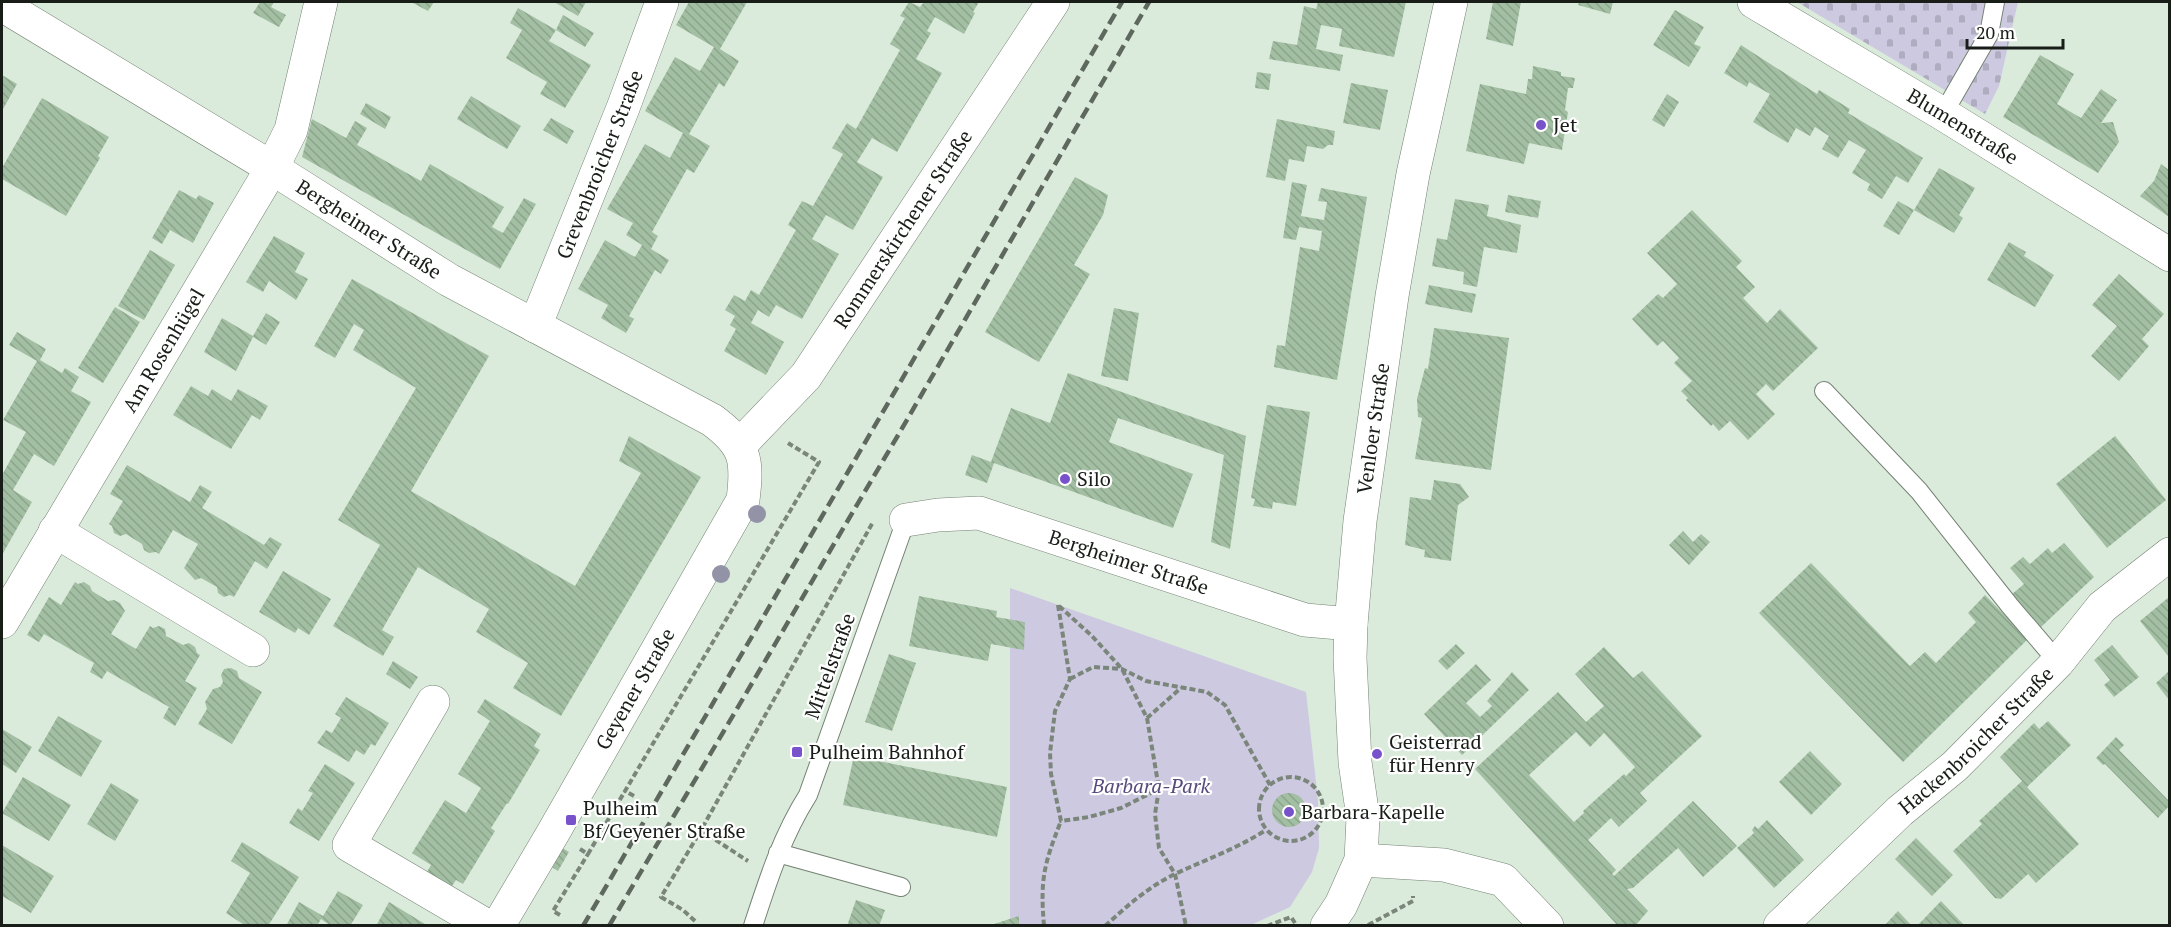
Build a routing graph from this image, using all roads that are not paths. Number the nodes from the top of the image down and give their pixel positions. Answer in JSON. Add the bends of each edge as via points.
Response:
{"nodes":[{"id":1,"x":321,"y":2,"type":"edge"},
{"id":2,"x":662,"y":2,"type":"edge"},
{"id":3,"x":1053,"y":2,"type":"edge"},
{"id":4,"x":1451,"y":2,"type":"edge"},
{"id":5,"x":1754,"y":2,"type":"edge"},
{"id":6,"x":1995,"y":2,"type":"edge"},
{"id":7,"x":2,"y":5,"type":"edge"},
{"id":8,"x":1943,"y":114,"type":"junction"},
{"id":9,"x":272,"y":168,"type":"junction"},
{"id":10,"x":2169,"y":255,"type":"edge"},
{"id":11,"x":536,"y":326,"type":"junction"},
{"id":12,"x":1824,"y":391,"type":"dead end"},
{"id":13,"x":739,"y":446,"type":"junction"},
{"id":14,"x":906,"y":520,"type":"joint"},
{"id":15,"x":55,"y":531,"type":"junction"},
{"id":16,"x":2169,"y":554,"type":"edge"},
{"id":17,"x":2,"y":622,"type":"edge"},
{"id":18,"x":1351,"y":624,"type":"junction"},
{"id":19,"x":253,"y":650,"type":"dead end"},
{"id":20,"x":2058,"y":662,"type":"junction"},
{"id":21,"x":434,"y":702,"type":"dead end"},
{"id":22,"x":778,"y":853,"type":"junction"},
{"id":23,"x":1361,"y":860,"type":"junction"},
{"id":24,"x":901,"y":887,"type":"dead end"},
{"id":25,"x":1340,"y":919,"type":"edge"},
{"id":26,"x":487,"y":926,"type":"edge"},
{"id":27,"x":498,"y":926,"type":"edge"},
{"id":28,"x":753,"y":926,"type":"edge"},
{"id":29,"x":1547,"y":926,"type":"edge"},
{"id":30,"x":1780,"y":926,"type":"edge"}],
"edges":[{"from":1,"to":9,"type":"street","name":"Am Rosenhügel","via":[[291,130]]},
{"from":2,"to":11,"type":"street","name":"Grevenbroicher Straße"},
{"from":3,"to":13,"type":"street","name":"Rommerskirchener Straße","via":[[806,376]]},
{"from":4,"to":18,"type":"street","name":"Venloer Straße","via":[[1413,174],[1392,296],[1362,500]]},
{"from":5,"to":8,"type":"street","name":"Blumenstraße"},
{"from":6,"to":8,"type":"lane","via":[[1989,34]]},
{"from":7,"to":9,"type":"street","name":"Bergheimer Straße"},
{"from":8,"to":10,"type":"street","name":"Blumenstraße"},
{"from":9,"to":11,"type":"street","name":"Bergheimer Straße","via":[[449,280]]},
{"from":9,"to":15,"type":"street","name":"Am Rosenhügel"},
{"from":11,"to":13,"type":"street","name":"Bergheimer Straße","via":[[712,420],[730,433]]},
{"from":12,"to":20,"type":"lane","via":[[1919,491]]},
{"from":13,"to":27,"type":"street","name":"Geyener Straße","via":[[746,479],[743,500]]},
{"from":14,"to":18,"type":"street","name":"Bergheimer Straße","via":[[979,513],[1305,620]]},
{"from":14,"to":22,"type":"lane","name":"Mittelstraße","via":[[808,795]]},
{"from":15,"to":17,"type":"street","name":"Am Rosenhügel"},
{"from":15,"to":19,"type":"street"},
{"from":16,"to":20,"type":"street","name":"Hackenbroicher Straße","via":[[2102,607]]},
{"from":18,"to":23,"type":"street","name":"Venloer Straße","via":[[1354,762],[1363,817]]},
{"from":20,"to":30,"type":"street","name":"Hackenbroicher Straße","via":[[1955,766],[1900,811]]},
{"from":21,"to":26,"type":"street","via":[[349,845]]},
{"from":22,"to":24,"type":"lane"},
{"from":22,"to":28,"type":"lane","name":"Mittelstraße"},
{"from":23,"to":25,"type":"street"},
{"from":23,"to":29,"type":"street","via":[[1444,866],[1503,880]]}]}
